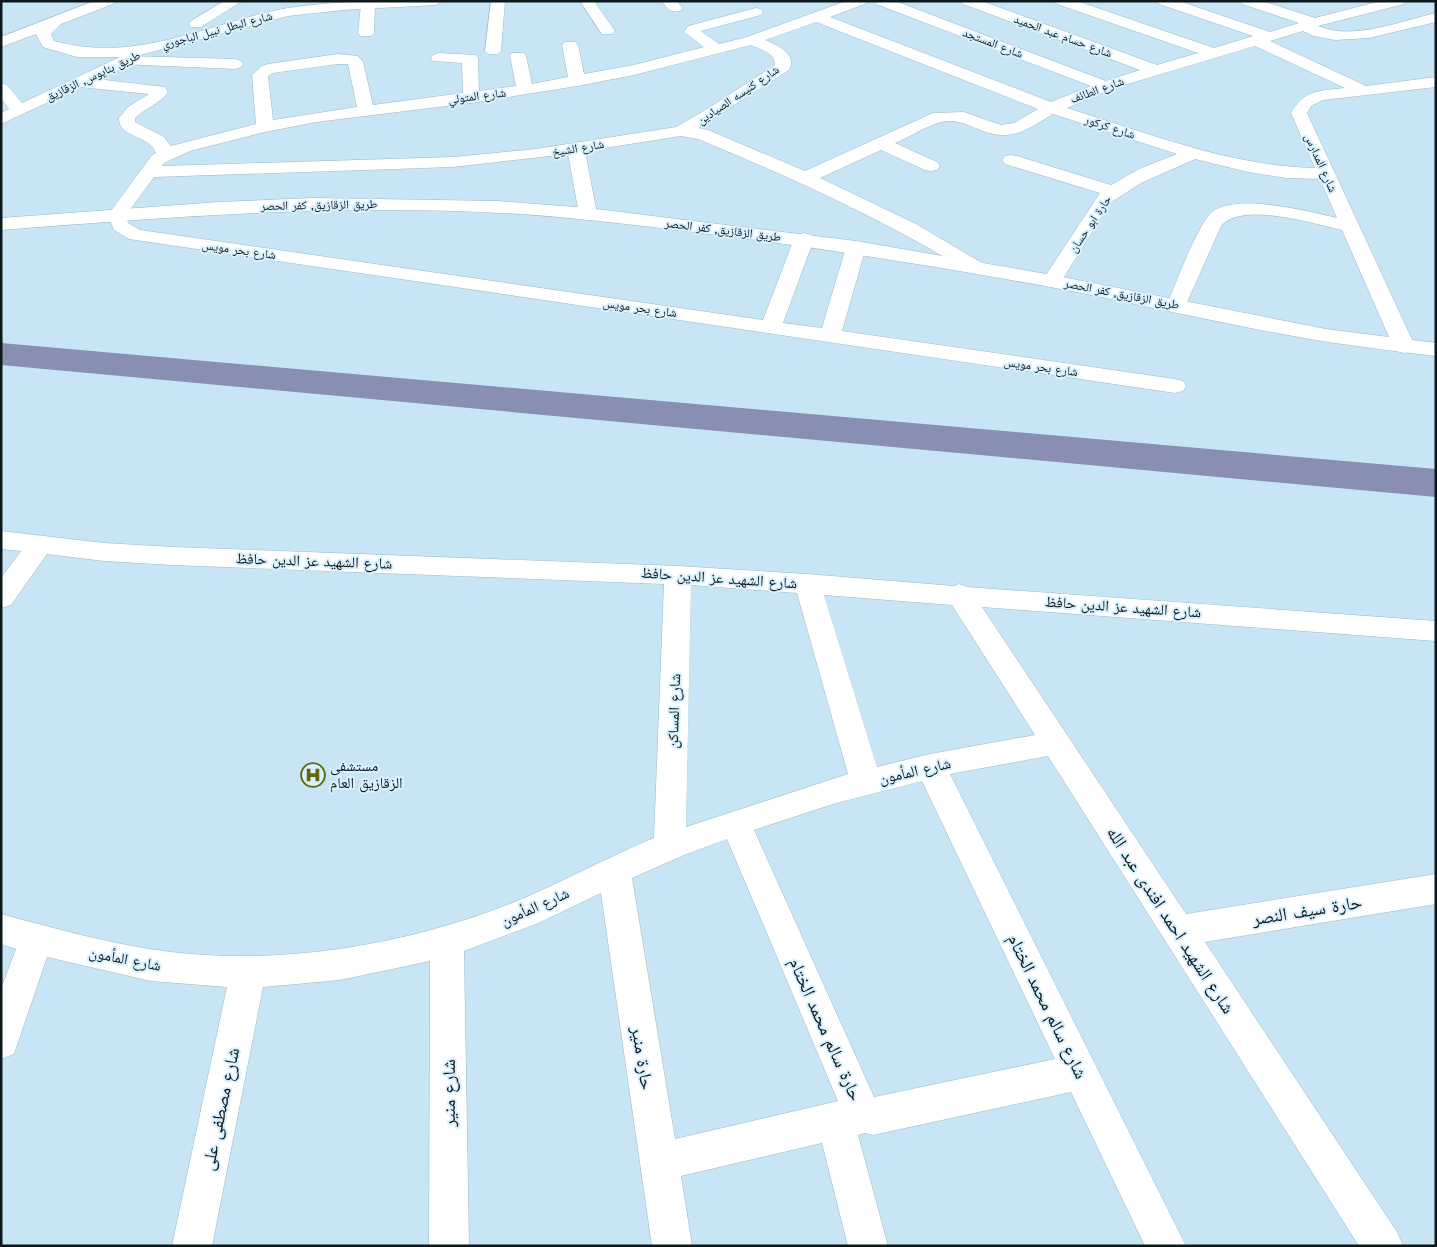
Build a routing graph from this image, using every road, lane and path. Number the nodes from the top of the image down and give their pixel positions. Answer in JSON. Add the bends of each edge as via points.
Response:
{"nodes":[{"id":1,"x":236,"y":1,"type":"edge"},
{"id":2,"x":436,"y":1,"type":"edge"},
{"id":3,"x":498,"y":1,"type":"edge"},
{"id":4,"x":587,"y":1,"type":"edge"},
{"id":5,"x":740,"y":1,"type":"edge"},
{"id":6,"x":860,"y":1,"type":"edge"},
{"id":7,"x":880,"y":1,"type":"edge"},
{"id":8,"x":968,"y":1,"type":"edge"},
{"id":9,"x":1062,"y":1,"type":"edge"},
{"id":10,"x":1164,"y":1,"type":"edge"},
{"id":11,"x":1247,"y":1,"type":"edge"},
{"id":12,"x":1277,"y":1,"type":"edge"},
{"id":13,"x":1399,"y":1,"type":"edge"},
{"id":14,"x":106,"y":2,"type":"edge"},
{"id":15,"x":368,"y":5,"type":"junction"},
{"id":16,"x":1358,"y":6,"type":"edge"},
{"id":17,"x":756,"y":12,"type":"junction"},
{"id":18,"x":817,"y":17,"type":"junction"},
{"id":19,"x":1436,"y":17,"type":"edge"},
{"id":20,"x":56,"y":21,"type":"junction"},
{"id":21,"x":1306,"y":22,"type":"junction"},
{"id":22,"x":781,"y":30,"type":"junction"},
{"id":23,"x":607,"y":31,"type":"dead end"},
{"id":24,"x":366,"y":33,"type":"dead end"},
{"id":25,"x":1262,"y":38,"type":"junction"},
{"id":26,"x":752,"y":40,"type":"junction"},
{"id":27,"x":1,"y":42,"type":"edge"},
{"id":28,"x":570,"y":44,"type":"dead end"},
{"id":29,"x":148,"y":50,"type":"junction"},
{"id":30,"x":717,"y":50,"type":"junction"},
{"id":31,"x":493,"y":51,"type":"dead end"},
{"id":32,"x":1213,"y":53,"type":"junction"},
{"id":33,"x":518,"y":56,"type":"dead end"},
{"id":34,"x":440,"y":58,"type":"dead end"},
{"id":35,"x":127,"y":60,"type":"junction"},
{"id":36,"x":235,"y":64,"type":"dead end"},
{"id":37,"x":1157,"y":71,"type":"junction"},
{"id":38,"x":577,"y":81,"type":"junction"},
{"id":39,"x":80,"y":82,"type":"junction"},
{"id":40,"x":1436,"y":82,"type":"edge"},
{"id":41,"x":1106,"y":86,"type":"junction"},
{"id":42,"x":1,"y":88,"type":"edge"},
{"id":43,"x":525,"y":90,"type":"junction"},
{"id":44,"x":1362,"y":90,"type":"junction"},
{"id":45,"x":471,"y":98,"type":"junction"},
{"id":46,"x":1051,"y":108,"type":"junction"},
{"id":47,"x":366,"y":109,"type":"junction"},
{"id":48,"x":20,"y":111,"type":"junction"},
{"id":49,"x":1,"y":119,"type":"edge"},
{"id":50,"x":265,"y":127,"type":"junction"},
{"id":51,"x":681,"y":132,"type":"junction"},
{"id":52,"x":881,"y":143,"type":"junction"},
{"id":53,"x":576,"y":148,"type":"junction"},
{"id":54,"x":1193,"y":153,"type":"junction"},
{"id":55,"x":165,"y":155,"type":"junction"},
{"id":56,"x":1011,"y":160,"type":"dead end"},
{"id":57,"x":931,"y":166,"type":"dead end"},
{"id":58,"x":150,"y":172,"type":"junction"},
{"id":59,"x":1326,"y":174,"type":"junction"},
{"id":60,"x":806,"y":177,"type":"junction"},
{"id":61,"x":1112,"y":191,"type":"junction"},
{"id":62,"x":588,"y":214,"type":"junction"},
{"id":63,"x":117,"y":215,"type":"junction"},
{"id":64,"x":1,"y":224,"type":"edge"},
{"id":65,"x":1349,"y":226,"type":"junction"},
{"id":66,"x":804,"y":239,"type":"junction"},
{"id":67,"x":856,"y":247,"type":"junction"},
{"id":68,"x":975,"y":267,"type":"junction"},
{"id":69,"x":1052,"y":281,"type":"junction"},
{"id":70,"x":1176,"y":305,"type":"junction"},
{"id":71,"x":771,"y":327,"type":"junction"},
{"id":72,"x":830,"y":336,"type":"junction"},
{"id":73,"x":1404,"y":346,"type":"junction"},
{"id":74,"x":1436,"y":350,"type":"edge"},
{"id":75,"x":1175,"y":386,"type":"dead end"},
{"id":76,"x":1,"y":540,"type":"edge"},
{"id":77,"x":39,"y":546,"type":"junction"},
{"id":78,"x":678,"y":574,"type":"junction"},
{"id":79,"x":806,"y":583,"type":"junction"},
{"id":80,"x":959,"y":594,"type":"junction"},
{"id":81,"x":1,"y":598,"type":"edge"},
{"id":82,"x":1432,"y":636,"type":"edge"},
{"id":83,"x":1055,"y":743,"type":"junction"},
{"id":84,"x":930,"y":766,"type":"junction"},
{"id":85,"x":866,"y":782,"type":"junction"},
{"id":86,"x":736,"y":824,"type":"junction"},
{"id":87,"x":670,"y":846,"type":"junction"},
{"id":88,"x":614,"y":871,"type":"junction"},
{"id":89,"x":1436,"y":889,"type":"edge"},
{"id":90,"x":1,"y":929,"type":"edge"},
{"id":91,"x":1178,"y":931,"type":"junction"},
{"id":92,"x":36,"y":939,"type":"junction"},
{"id":93,"x":447,"y":941,"type":"junction"},
{"id":94,"x":248,"y":972,"type":"junction"},
{"id":95,"x":1,"y":1042,"type":"edge"},
{"id":96,"x":1081,"y":1072,"type":"junction"},
{"id":97,"x":850,"y":1117,"type":"junction"},
{"id":98,"x":659,"y":1162,"type":"junction"},
{"id":99,"x":192,"y":1246,"type":"edge"},
{"id":100,"x":449,"y":1246,"type":"edge"},
{"id":101,"x":672,"y":1246,"type":"edge"},
{"id":102,"x":868,"y":1246,"type":"edge"},
{"id":103,"x":1166,"y":1246,"type":"edge"},
{"id":104,"x":1383,"y":1246,"type":"edge"}],
"edges":[{"from":1,"to":29,"type":"street","name":"طريق بنايوس, الزقازيق"},
{"from":2,"to":15,"type":"street","name":"شارع البطل نبيل الباجوري"},
{"from":3,"to":31,"type":"street"},
{"from":4,"to":23,"type":"street"},
{"from":5,"to":17,"type":"street"},
{"from":6,"to":18,"type":"street","name":"شارع المتولي"},
{"from":7,"to":41,"type":"street","name":"شارع المستجد"},
{"from":8,"to":37,"type":"street","name":"شارع حسام عبد الحميد"},
{"from":9,"to":32,"type":"street"},
{"from":10,"to":25,"type":"street"},
{"from":11,"to":21,"type":"street"},
{"from":12,"to":21,"type":"street"},
{"from":13,"to":16,"type":"street","name":"شارع الطائف"},
{"from":14,"to":20,"type":"street"},
{"from":15,"to":24,"type":"street"},
{"from":15,"to":29,"type":"street","name":"شارع البطل نبيل الباجوري","via":[[263,16]]},
{"from":16,"to":21,"type":"street","name":"شارع الطائف"},
{"from":17,"to":22,"type":"street"},
{"from":17,"to":30,"type":"street","via":[[692,29]]},
{"from":18,"to":22,"type":"street","name":"شارع المتولي"},
{"from":18,"to":46,"type":"street","name":"شارع كركور"},
{"from":19,"to":21,"type":"street","via":[[1351,37],[1324,34]]},
{"from":20,"to":27,"type":"street"},
{"from":20,"to":29,"type":"street","via":[[43,33],[48,44],[63,50],[98,54]]},
{"from":21,"to":25,"type":"street","name":"شارع الطائف"},
{"from":22,"to":26,"type":"street","name":"شارع المتولي"},
{"from":25,"to":32,"type":"street","name":"شارع الطائف"},
{"from":25,"to":44,"type":"street"},
{"from":26,"to":30,"type":"street","name":"شارع المتولي"},
{"from":26,"to":51,"type":"street","name":"شارع كنيسه الصيادين","via":[[777,51],[783,58],[782,67]]},
{"from":28,"to":38,"type":"street"},
{"from":29,"to":35,"type":"street","name":"طريق بنايوس, الزقازيق"},
{"from":30,"to":38,"type":"street","name":"شارع المتولي"},
{"from":32,"to":37,"type":"street","name":"شارع الطائف"},
{"from":33,"to":43,"type":"street"},
{"from":34,"to":45,"type":"street","via":[[470,58]]},
{"from":35,"to":36,"type":"street"},
{"from":35,"to":39,"type":"street","name":"طريق بنايوس, الزقازيق"},
{"from":37,"to":41,"type":"street","name":"شارع الطائف"},
{"from":38,"to":43,"type":"street","name":"شارع المتولي"},
{"from":39,"to":48,"type":"street","name":"طريق بنايوس, الزقازيق"},
{"from":39,"to":55,"type":"street","via":[[159,90],[158,95],[130,113],[126,123],[158,141]]},
{"from":40,"to":44,"type":"street","name":"شارع المدارس"},
{"from":41,"to":46,"type":"street","name":"شارع الطائف"},
{"from":42,"to":48,"type":"street"},
{"from":43,"to":45,"type":"street","name":"شارع المتولي"},
{"from":44,"to":59,"type":"street","name":"شارع المدارس","via":[[1319,96],[1304,103],[1299,113]]},
{"from":45,"to":47,"type":"street","name":"شارع المتولي"},
{"from":46,"to":52,"type":"street","name":"شارع الطائف","via":[[1010,130],[951,116],[929,121]]},
{"from":46,"to":54,"type":"street","name":"شارع كركور"},
{"from":47,"to":50,"type":"street","name":"شارع المتولي"},
{"from":47,"to":50,"type":"street","via":[[355,62],[318,55],[262,73]]},
{"from":48,"to":49,"type":"street","name":"طريق بنايوس, الزقازيق"},
{"from":50,"to":55,"type":"street","name":"شارع المتولي","via":[[184,147]]},
{"from":51,"to":53,"type":"street","name":"شارع الشيخ","via":[[618,134]]},
{"from":51,"to":60,"type":"street","name":"شارع الشيخ","via":[[702,134]]},
{"from":52,"to":57,"type":"street"},
{"from":52,"to":60,"type":"street","name":"شارع الطائف"},
{"from":53,"to":58,"type":"street","name":"شارع الشيخ","via":[[453,162]]},
{"from":53,"to":62,"type":"street"},
{"from":54,"to":59,"type":"street","name":"شارع كركور","via":[[1248,167]]},
{"from":54,"to":61,"type":"street","name":"حارة ابو حسان"},
{"from":55,"to":58,"type":"street","name":"شارع المتولي","via":[[158,159]]},
{"from":56,"to":61,"type":"street"},
{"from":58,"to":63,"type":"street","name":"شارع المتولي"},
{"from":59,"to":65,"type":"street","name":"شارع المدارس"},
{"from":60,"to":68,"type":"street","name":"شارع الشيخ","via":[[908,226]]},
{"from":61,"to":69,"type":"street","name":"حارة ابو حسان"},
{"from":62,"to":63,"type":"street","name":"طريق الزقازيق, كفر الحصر","via":[[497,207],[313,204]]},
{"from":62,"to":66,"type":"street","name":"طريق الزقازيق, كفر الحصر"},
{"from":63,"to":64,"type":"street","name":"طريق الزقازيق, كفر الحصر"},
{"from":63,"to":71,"type":"street","name":"شارع بحر مويس","via":[[118,224],[124,231],[136,235]]},
{"from":65,"to":70,"type":"street","via":[[1262,209],[1221,215],[1212,224]]},
{"from":65,"to":73,"type":"street","name":"شارع المدارس"},
{"from":66,"to":67,"type":"street","name":"طريق الزقازيق, كفر الحصر"},
{"from":66,"to":71,"type":"street"},
{"from":67,"to":68,"type":"street","name":"طريق الزقازيق, كفر الحصر"},
{"from":67,"to":72,"type":"street"},
{"from":68,"to":69,"type":"street","name":"طريق الزقازيق, كفر الحصر"},
{"from":69,"to":70,"type":"street","name":"طريق الزقازيق, كفر الحصر"},
{"from":70,"to":73,"type":"street","name":"طريق الزقازيق, كفر الحصر","via":[[1326,335]]},
{"from":71,"to":72,"type":"street","name":"شارع بحر مويس"},
{"from":72,"to":75,"type":"street","name":"شارع بحر مويس"},
{"from":73,"to":74,"type":"street","name":"طريق الزقازيق, كفر الحصر"},
{"from":76,"to":77,"type":"street","name":"شارع الشهيد عز الدين حافظ"},
{"from":77,"to":78,"type":"street","name":"شارع الشهيد عز الدين حافظ","via":[[173,556]]},
{"from":77,"to":81,"type":"street"},
{"from":78,"to":79,"type":"street","name":"شارع الشهيد عز الدين حافظ"},
{"from":78,"to":87,"type":"street","name":"شارع المساكن"},
{"from":79,"to":80,"type":"street","name":"شارع الشهيد عز الدين حافظ"},
{"from":79,"to":85,"type":"street"},
{"from":80,"to":82,"type":"street","name":"شارع الشهيد عز الدين حافظ"},
{"from":80,"to":83,"type":"street","name":"شارع الشهيد احمد افندى عبد الله"},
{"from":83,"to":84,"type":"street","name":"شارع المأمون"},
{"from":83,"to":91,"type":"street","name":"شارع الشهيد احمد افندى عبد الله"},
{"from":84,"to":85,"type":"street","name":"شارع المأمون"},
{"from":84,"to":96,"type":"street","name":"شارع سالم محمد الختام"},
{"from":85,"to":86,"type":"street","name":"شارع المأمون"},
{"from":86,"to":87,"type":"street","name":"شارع المأمون"},
{"from":86,"to":97,"type":"street","name":"حارة سالم محمد الختام","via":[[861,1110]]},
{"from":87,"to":88,"type":"street","name":"شارع المأمون"},
{"from":88,"to":93,"type":"street","name":"شارع المأمون","via":[[506,921]]},
{"from":88,"to":98,"type":"street","name":"حارة منير"},
{"from":89,"to":91,"type":"street","name":"حارة سيف النصر"},
{"from":90,"to":92,"type":"street","name":"شارع المأمون"},
{"from":91,"to":104,"type":"street","name":"شارع الشهيد احمد افندى عبد الله"},
{"from":92,"to":94,"type":"street","name":"شارع المأمون","via":[[173,968]]},
{"from":92,"to":95,"type":"street"},
{"from":93,"to":94,"type":"street","name":"شارع المأمون","via":[[315,967]]},
{"from":93,"to":100,"type":"street","name":"شارع منير"},
{"from":94,"to":99,"type":"street","name":"شارع مصطفى على"},
{"from":96,"to":97,"type":"street","name":"حارة سالم محمد الختام","via":[[873,1116]]},
{"from":96,"to":103,"type":"street","name":"شارع سالم محمد الختام"},
{"from":97,"to":98,"type":"street"},
{"from":97,"to":102,"type":"street"},
{"from":98,"to":101,"type":"street","name":"حارة منير"}]}
